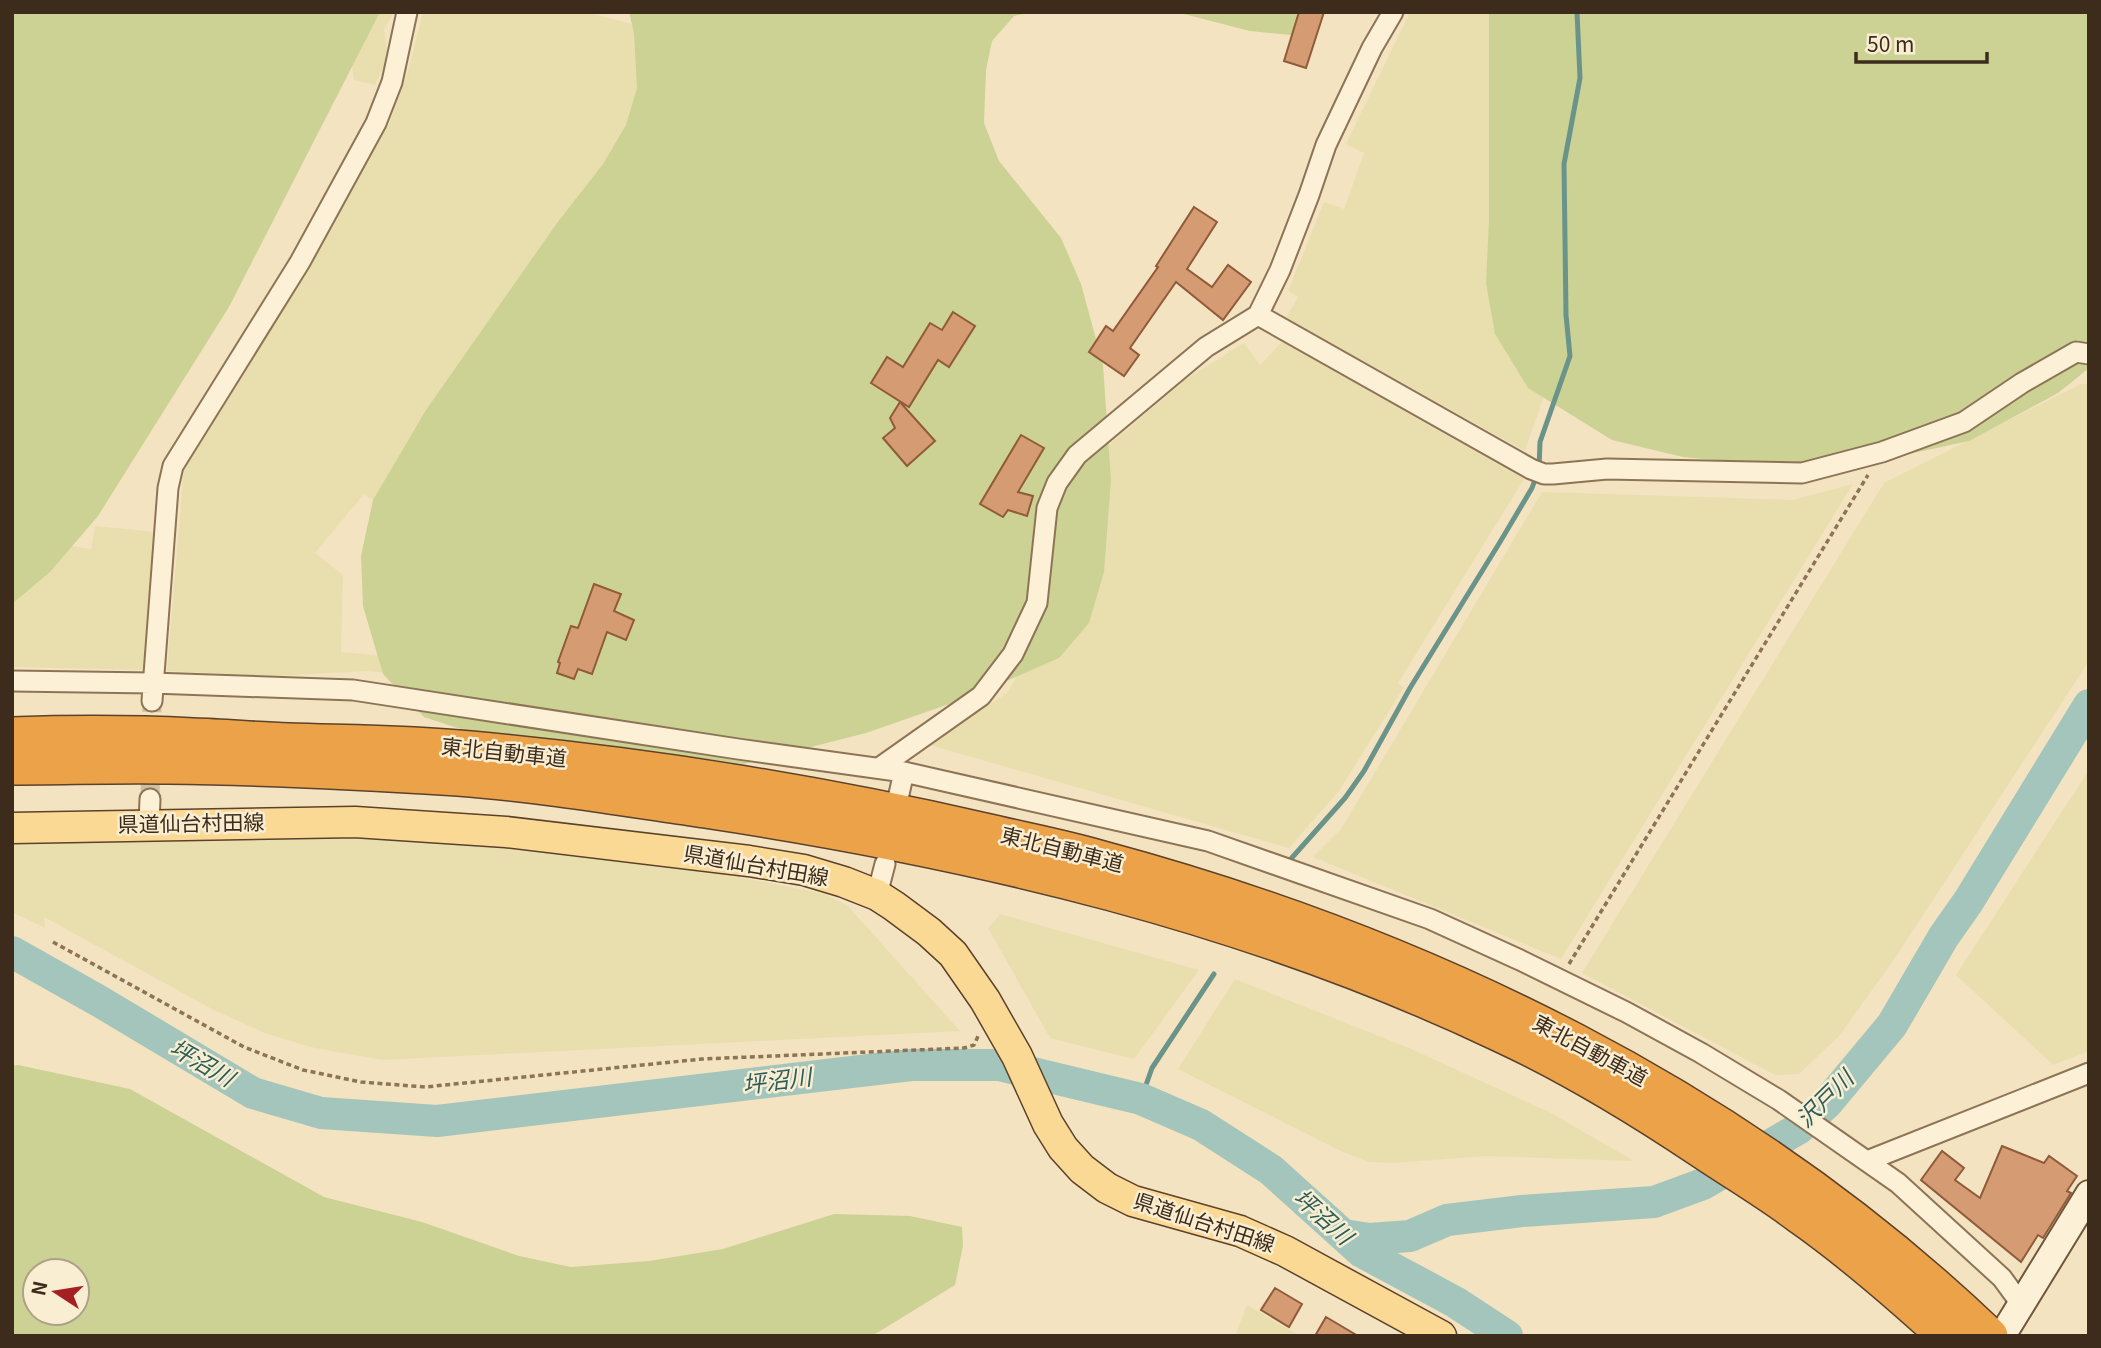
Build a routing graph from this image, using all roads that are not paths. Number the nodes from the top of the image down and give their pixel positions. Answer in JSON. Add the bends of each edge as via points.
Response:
{"nodes":[{"id":1,"x":407,"y":12,"type":"edge"},
{"id":2,"x":1392,"y":12,"type":"edge"},
{"id":3,"x":1258,"y":315,"type":"junction"},
{"id":4,"x":2089,"y":355,"type":"edge"},
{"id":5,"x":12,"y":681,"type":"edge"},
{"id":6,"x":152,"y":692,"type":"junction"},
{"id":7,"x":12,"y":735,"type":"edge"},
{"id":8,"x":12,"y":768,"type":"edge"},
{"id":9,"x":879,"y":768,"type":"junction"},
{"id":10,"x":904,"y":772,"type":"junction"},
{"id":11,"x":899,"y":794,"type":"dead end"},
{"id":12,"x":12,"y":828,"type":"edge"},
{"id":13,"x":885,"y":864,"type":"dead end"},
{"id":14,"x":877,"y":895,"type":"junction"},
{"id":15,"x":2089,"y":1073,"type":"edge"},
{"id":16,"x":1867,"y":1161,"type":"junction"},
{"id":17,"x":2089,"y":1194,"type":"edge"},
{"id":18,"x":2006,"y":1322,"type":"edge"},
{"id":19,"x":1441,"y":1336,"type":"edge"},
{"id":20,"x":1945,"y":1336,"type":"edge"}],
"edges":[{"from":1,"to":6,"type":"street","via":[[376,123],[300,262],[173,466]]},
{"from":2,"to":3,"type":"street","via":[[1326,145],[1280,270]]},
{"from":3,"to":4,"type":"street","via":[[1537,471],[1802,473],[1882,452],[1964,422],[2076,352]]},
{"from":3,"to":9,"type":"street","via":[[1206,347],[1077,455],[1057,483],[1047,508],[1037,603],[1013,654],[981,696]]},
{"from":5,"to":6,"type":"street"},
{"from":6,"to":9,"type":"street","via":[[353,690]]},
{"from":7,"to":18,"type":"highway","name":"東北自動車道","via":[[88,733],[383,743],[580,761],[831,798],[1096,857],[1194,885],[1388,955],[1491,999],[1601,1056],[1679,1098],[1785,1167],[1961,1308]]},
{"from":8,"to":20,"type":"highway","name":"東北自動車道","via":[[166,766],[463,779],[622,798],[799,824],[933,850],[1177,911],[1383,982],[1549,1059],[1659,1121],[1803,1218]]},
{"from":9,"to":10,"type":"street"},
{"from":10,"to":11,"type":"street"},
{"from":10,"to":16,"type":"street","via":[[1208,841],[1430,919],[1626,1012],[1701,1053]]},
{"from":12,"to":14,"type":"main road","name":"県道仙台村田線","via":[[150,812],[506,832],[804,870]]},
{"from":13,"to":14,"type":"street"},
{"from":14,"to":19,"type":"main road","name":"県道仙台村田線","via":[[953,954],[1017,1056],[1048,1124],[1082,1169],[1133,1201],[1241,1231],[1285,1251]]},
{"from":15,"to":16,"type":"street"},
{"from":16,"to":18,"type":"street","via":[[1898,1183],[2002,1278]]},
{"from":17,"to":18,"type":"main road"}]}
